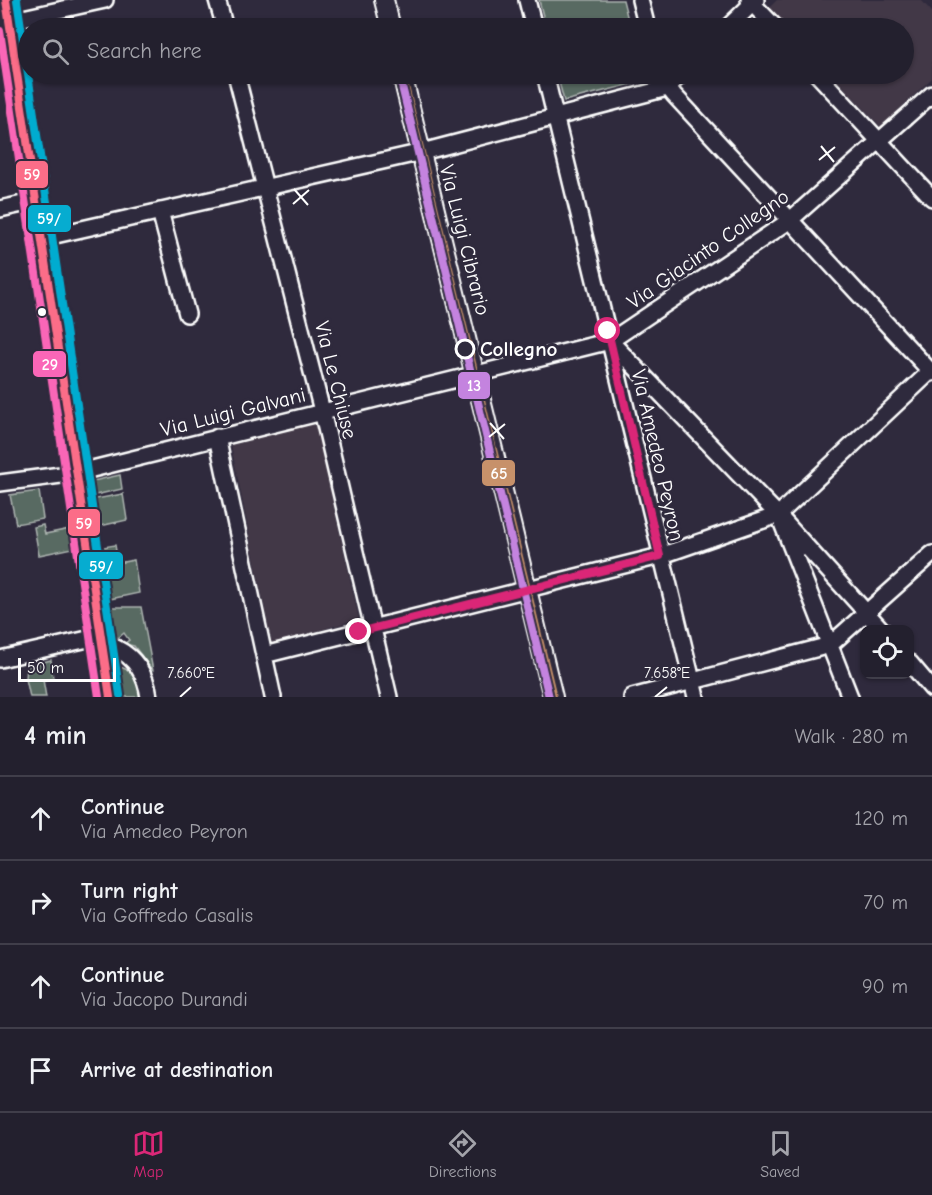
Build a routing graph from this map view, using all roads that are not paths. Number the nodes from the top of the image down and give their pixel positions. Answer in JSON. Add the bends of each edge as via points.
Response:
{"nodes":[{"id":1,"x":6,"y":0,"type":"edge"},
{"id":2,"x":105,"y":0,"type":"edge"},
{"id":3,"x":217,"y":0,"type":"edge"},
{"id":4,"x":384,"y":0,"type":"edge"},
{"id":5,"x":527,"y":0,"type":"edge"},
{"id":6,"x":640,"y":0,"type":"edge"},
{"id":7,"x":752,"y":1,"type":"edge"},
{"id":8,"x":27,"y":18,"type":"edge"},
{"id":9,"x":222,"y":18,"type":"edge"},
{"id":10,"x":388,"y":18,"type":"edge"},
{"id":11,"x":532,"y":18,"type":"edge"},
{"id":12,"x":644,"y":18,"type":"edge"},
{"id":13,"x":736,"y":18,"type":"edge"},
{"id":14,"x":767,"y":18,"type":"edge"},
{"id":15,"x":5,"y":23,"type":"edge"},
{"id":16,"x":239,"y":84,"type":"edge"},
{"id":17,"x":404,"y":84,"type":"edge"},
{"id":18,"x":547,"y":84,"type":"edge"},
{"id":19,"x":664,"y":84,"type":"edge"},
{"id":20,"x":671,"y":84,"type":"edge"},
{"id":21,"x":826,"y":84,"type":"edge"},
{"id":22,"x":667,"y":88,"type":"junction"},
{"id":23,"x":932,"y":94,"type":"edge"},
{"id":24,"x":555,"y":117,"type":"junction"},
{"id":25,"x":881,"y":142,"type":"junction"},
{"id":26,"x":421,"y":152,"type":"junction"},
{"id":27,"x":266,"y":186,"type":"junction"},
{"id":28,"x":932,"y":198,"type":"edge"},
{"id":29,"x":36,"y":201,"type":"junction"},
{"id":30,"x":0,"y":209,"type":"edge"},
{"id":31,"x":160,"y":211,"type":"junction"},
{"id":32,"x":789,"y":221,"type":"junction"},
{"id":33,"x":42,"y":238,"type":"junction"},
{"id":34,"x":187,"y":315,"type":"dead end"},
{"id":35,"x":610,"y":341,"type":"junction"},
{"id":36,"x":931,"y":372,"type":"edge"},
{"id":37,"x":475,"y":375,"type":"junction"},
{"id":38,"x":322,"y":411,"type":"junction"},
{"id":39,"x":217,"y":437,"type":"junction"},
{"id":40,"x":76,"y":473,"type":"junction"},
{"id":41,"x":0,"y":483,"type":"edge"},
{"id":42,"x":778,"y":515,"type":"junction"},
{"id":43,"x":932,"y":554,"type":"edge"},
{"id":44,"x":660,"y":556,"type":"junction"},
{"id":45,"x":527,"y":591,"type":"junction"},
{"id":46,"x":868,"y":613,"type":"junction"},
{"id":47,"x":878,"y":625,"type":"edge"},
{"id":48,"x":372,"y":629,"type":"junction"},
{"id":49,"x":102,"y":643,"type":"junction"},
{"id":50,"x":830,"y":645,"type":"junction"},
{"id":51,"x":264,"y":655,"type":"junction"},
{"id":52,"x":0,"y":659,"type":"edge"},
{"id":53,"x":914,"y":669,"type":"edge"},
{"id":54,"x":694,"y":690,"type":"edge"},
{"id":55,"x":932,"y":690,"type":"edge"},
{"id":56,"x":110,"y":697,"type":"edge"},
{"id":57,"x":150,"y":697,"type":"edge"},
{"id":58,"x":273,"y":697,"type":"edge"},
{"id":59,"x":389,"y":697,"type":"edge"},
{"id":60,"x":552,"y":697,"type":"edge"},
{"id":61,"x":633,"y":697,"type":"edge"},
{"id":62,"x":850,"y":697,"type":"edge"}],
"edges":[{"from":1,"to":15,"type":"street"},
{"from":2,"to":8,"type":"street"},
{"from":3,"to":9,"type":"street"},
{"from":4,"to":10,"type":"street"},
{"from":5,"to":11,"type":"street"},
{"from":6,"to":12,"type":"street"},
{"from":7,"to":13,"type":"street"},
{"from":7,"to":14,"type":"street"},
{"from":15,"to":29,"type":"street"},
{"from":16,"to":27,"type":"street","name":"Via Le Chiuse"},
{"from":17,"to":26,"type":"street","name":"Via Luigi Cibrario"},
{"from":18,"to":24,"type":"street","name":"Via Amedeo Peyron"},
{"from":19,"to":22,"type":"street"},
{"from":20,"to":22,"type":"street"},
{"from":21,"to":25,"type":"street"},
{"from":22,"to":24,"type":"street"},
{"from":22,"to":32,"type":"street"},
{"from":23,"to":25,"type":"street","name":"Via Giacinto Collegno"},
{"from":24,"to":26,"type":"street"},
{"from":24,"to":35,"type":"street","name":"Via Amedeo Peyron"},
{"from":25,"to":28,"type":"street"},
{"from":25,"to":32,"type":"street","name":"Via Giacinto Collegno"},
{"from":26,"to":27,"type":"street"},
{"from":26,"to":37,"type":"street","name":"Via Luigi Cibrario"},
{"from":27,"to":31,"type":"street"},
{"from":27,"to":38,"type":"street","name":"Via Le Chiuse"},
{"from":29,"to":30,"type":"street"},
{"from":29,"to":33,"type":"street"},
{"from":31,"to":33,"type":"street"},
{"from":31,"to":34,"type":"street"},
{"from":32,"to":35,"type":"street","name":"Via Giacinto Collegno"},
{"from":32,"to":36,"type":"street"},
{"from":33,"to":40,"type":"street"},
{"from":35,"to":37,"type":"street","name":"Via Giacinto Collegno"},
{"from":35,"to":42,"type":"street"},
{"from":35,"to":44,"type":"street","name":"Via Amedeo Peyron"},
{"from":36,"to":42,"type":"street"},
{"from":37,"to":38,"type":"street","name":"Via Luigi Galvani"},
{"from":37,"to":45,"type":"street","via":[[487,385],[495,407],[502,439],[495,460]]},
{"from":38,"to":39,"type":"street","name":"Via Luigi Galvani"},
{"from":38,"to":48,"type":"street","name":"Via Le Chiuse"},
{"from":39,"to":40,"type":"street","name":"Via Luigi Galvani"},
{"from":39,"to":51,"type":"street"},
{"from":40,"to":41,"type":"street","name":"Via Luigi Galvani"},
{"from":40,"to":49,"type":"street"},
{"from":42,"to":44,"type":"street"},
{"from":42,"to":46,"type":"street"},
{"from":42,"to":50,"type":"street"},
{"from":43,"to":46,"type":"street"},
{"from":44,"to":45,"type":"street"},
{"from":44,"to":54,"type":"street","name":"Via Amedeo Peyron"},
{"from":45,"to":48,"type":"street"},
{"from":45,"to":60,"type":"street"},
{"from":46,"to":47,"type":"street"},
{"from":46,"to":50,"type":"street"},
{"from":48,"to":51,"type":"street"},
{"from":48,"to":59,"type":"street","name":"Via Le Chiuse"},
{"from":49,"to":52,"type":"street"},
{"from":49,"to":56,"type":"street"},
{"from":49,"to":57,"type":"street","via":[[116,648],[143,671]]},
{"from":50,"to":54,"type":"street"},
{"from":50,"to":62,"type":"street"},
{"from":51,"to":58,"type":"street"},
{"from":53,"to":55,"type":"street"},
{"from":54,"to":61,"type":"street"}]}
